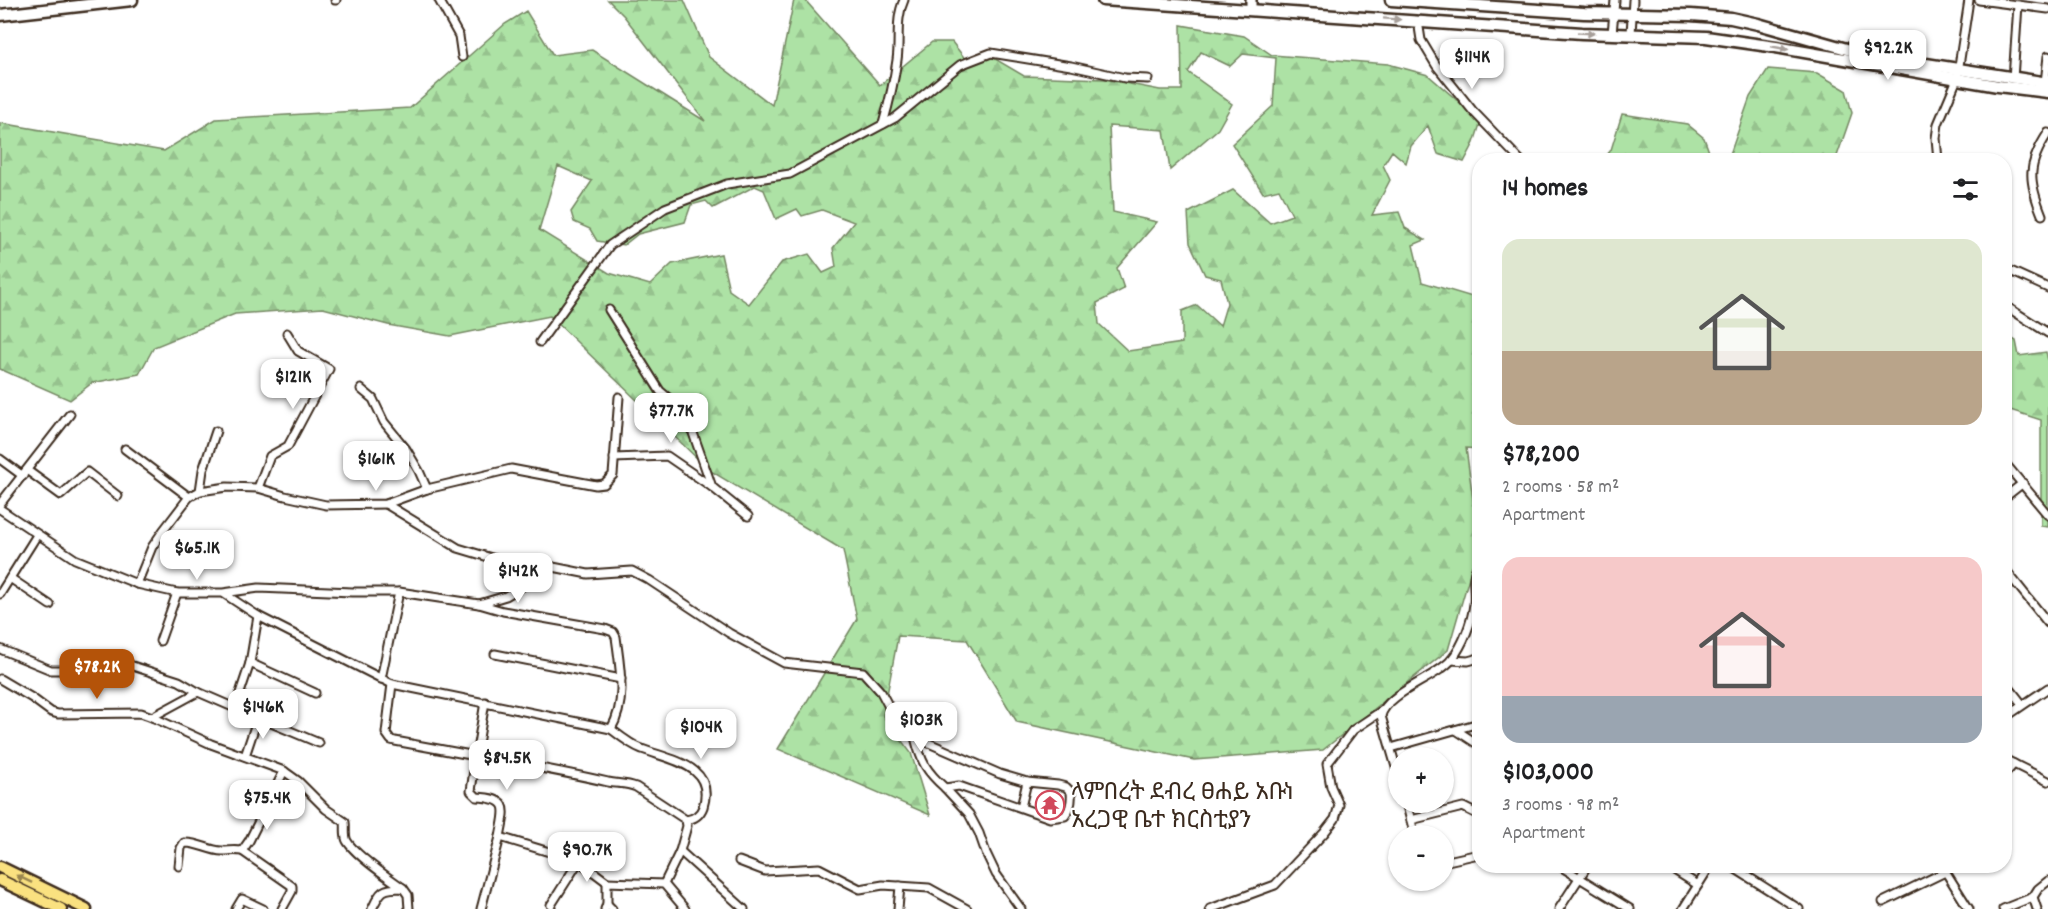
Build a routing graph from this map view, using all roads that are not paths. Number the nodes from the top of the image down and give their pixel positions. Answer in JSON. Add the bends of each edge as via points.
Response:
{"nodes":[{"id":1,"x":132,"y":0,"type":"edge"},
{"id":2,"x":439,"y":0,"type":"edge"},
{"id":3,"x":904,"y":0,"type":"edge"},
{"id":4,"x":1103,"y":0,"type":"edge"},
{"id":5,"x":1391,"y":0,"type":"edge"},
{"id":6,"x":1615,"y":0,"type":"edge"},
{"id":7,"x":1633,"y":0,"type":"edge"},
{"id":8,"x":1969,"y":0,"type":"edge"},
{"id":9,"x":1979,"y":0,"type":"edge"},
{"id":10,"x":1182,"y":2,"type":"edge"},
{"id":11,"x":1251,"y":5,"type":"edge"},
{"id":12,"x":2018,"y":5,"type":"junction"},
{"id":13,"x":2043,"y":6,"type":"edge"},
{"id":14,"x":1614,"y":14,"type":"junction"},
{"id":15,"x":1632,"y":14,"type":"junction"},
{"id":16,"x":0,"y":15,"type":"edge"},
{"id":17,"x":1418,"y":21,"type":"junction"},
{"id":18,"x":1612,"y":34,"type":"junction"},
{"id":19,"x":1631,"y":34,"type":"junction"},
{"id":20,"x":2048,"y":56,"type":"edge"},
{"id":21,"x":462,"y":57,"type":"dead end"},
{"id":22,"x":1868,"y":59,"type":"junction"},
{"id":23,"x":1958,"y":75,"type":"junction"},
{"id":24,"x":2013,"y":79,"type":"junction"},
{"id":25,"x":1148,"y":80,"type":"dead end"},
{"id":26,"x":2047,"y":86,"type":"edge"},
{"id":27,"x":884,"y":124,"type":"junction"},
{"id":28,"x":2048,"y":133,"type":"edge"},
{"id":29,"x":1513,"y":153,"type":"edge"},
{"id":30,"x":1937,"y":153,"type":"edge"},
{"id":31,"x":2042,"y":214,"type":"dead end"},
{"id":32,"x":2012,"y":272,"type":"edge"},
{"id":33,"x":2048,"y":288,"type":"edge"},
{"id":34,"x":609,"y":310,"type":"dead end"},
{"id":35,"x":2012,"y":310,"type":"edge"},
{"id":36,"x":287,"y":333,"type":"dead end"},
{"id":37,"x":2048,"y":333,"type":"edge"},
{"id":38,"x":540,"y":342,"type":"dead end"},
{"id":39,"x":361,"y":389,"type":"dead end"},
{"id":40,"x":619,"y":397,"type":"dead end"},
{"id":41,"x":70,"y":414,"type":"dead end"},
{"id":42,"x":216,"y":431,"type":"dead end"},
{"id":43,"x":125,"y":449,"type":"dead end"},
{"id":44,"x":614,"y":458,"type":"junction"},
{"id":45,"x":0,"y":459,"type":"edge"},
{"id":46,"x":2012,"y":471,"type":"edge"},
{"id":47,"x":26,"y":474,"type":"junction"},
{"id":48,"x":2023,"y":483,"type":"junction"},
{"id":49,"x":712,"y":487,"type":"junction"},
{"id":50,"x":258,"y":488,"type":"junction"},
{"id":51,"x":427,"y":489,"type":"junction"},
{"id":52,"x":200,"y":491,"type":"junction"},
{"id":53,"x":2012,"y":492,"type":"edge"},
{"id":54,"x":118,"y":496,"type":"dead end"},
{"id":55,"x":189,"y":497,"type":"junction"},
{"id":56,"x":0,"y":504,"type":"edge"},
{"id":57,"x":386,"y":504,"type":"junction"},
{"id":58,"x":0,"y":508,"type":"edge"},
{"id":59,"x":2048,"y":515,"type":"edge"},
{"id":60,"x":748,"y":516,"type":"dead end"},
{"id":61,"x":37,"y":535,"type":"junction"},
{"id":62,"x":542,"y":573,"type":"junction"},
{"id":63,"x":2012,"y":578,"type":"edge"},
{"id":64,"x":10,"y":579,"type":"junction"},
{"id":65,"x":137,"y":584,"type":"junction"},
{"id":66,"x":399,"y":591,"type":"junction"},
{"id":67,"x":177,"y":593,"type":"junction"},
{"id":68,"x":223,"y":593,"type":"junction"},
{"id":69,"x":0,"y":594,"type":"edge"},
{"id":70,"x":50,"y":604,"type":"dead end"},
{"id":71,"x":479,"y":604,"type":"junction"},
{"id":72,"x":258,"y":616,"type":"junction"},
{"id":73,"x":1472,"y":616,"type":"edge"},
{"id":74,"x":2048,"y":623,"type":"edge"},
{"id":75,"x":160,"y":641,"type":"dead end"},
{"id":76,"x":0,"y":649,"type":"edge"},
{"id":77,"x":495,"y":654,"type":"dead end"},
{"id":78,"x":1451,"y":660,"type":"junction"},
{"id":79,"x":1472,"y":660,"type":"edge"},
{"id":80,"x":250,"y":663,"type":"junction"},
{"id":81,"x":0,"y":679,"type":"edge"},
{"id":82,"x":381,"y":679,"type":"junction"},
{"id":83,"x":621,"y":679,"type":"junction"},
{"id":84,"x":392,"y":684,"type":"junction"},
{"id":85,"x":2048,"y":688,"type":"edge"},
{"id":86,"x":2012,"y":691,"type":"edge"},
{"id":87,"x":198,"y":692,"type":"junction"},
{"id":88,"x":315,"y":693,"type":"dead end"},
{"id":89,"x":485,"y":702,"type":"junction"},
{"id":90,"x":2022,"y":704,"type":"junction"},
{"id":91,"x":235,"y":708,"type":"junction"},
{"id":92,"x":1383,"y":710,"type":"junction"},
{"id":93,"x":2012,"y":712,"type":"edge"},
{"id":94,"x":152,"y":717,"type":"junction"},
{"id":95,"x":258,"y":717,"type":"junction"},
{"id":96,"x":1472,"y":725,"type":"edge"},
{"id":97,"x":611,"y":729,"type":"junction"},
{"id":98,"x":1456,"y":730,"type":"junction"},
{"id":99,"x":915,"y":737,"type":"junction"},
{"id":100,"x":1472,"y":740,"type":"edge"},
{"id":101,"x":319,"y":742,"type":"dead end"},
{"id":102,"x":1390,"y":747,"type":"edge"},
{"id":103,"x":1394,"y":747,"type":"edge"},
{"id":104,"x":245,"y":756,"type":"junction"},
{"id":105,"x":476,"y":756,"type":"junction"},
{"id":106,"x":2014,"y":764,"type":"edge"},
{"id":107,"x":284,"y":771,"type":"junction"},
{"id":108,"x":2048,"y":781,"type":"edge"},
{"id":109,"x":1027,"y":782,"type":"junction"},
{"id":110,"x":945,"y":788,"type":"junction"},
{"id":111,"x":1020,"y":807,"type":"junction"},
{"id":112,"x":1472,"y":812,"type":"edge"},
{"id":113,"x":1409,"y":813,"type":"edge"},
{"id":114,"x":686,"y":820,"type":"junction"},
{"id":115,"x":1411,"y":820,"type":"junction"},
{"id":116,"x":1412,"y":825,"type":"edge"},
{"id":117,"x":500,"y":837,"type":"junction"},
{"id":118,"x":242,"y":851,"type":"junction"},
{"id":119,"x":680,"y":851,"type":"junction"},
{"id":120,"x":1472,"y":856,"type":"edge"},
{"id":121,"x":1454,"y":860,"type":"edge"},
{"id":122,"x":579,"y":861,"type":"junction"},
{"id":123,"x":739,"y":861,"type":"dead end"},
{"id":124,"x":179,"y":866,"type":"dead end"},
{"id":125,"x":0,"y":867,"type":"edge"},
{"id":126,"x":1573,"y":873,"type":"edge"},
{"id":127,"x":1583,"y":873,"type":"edge"},
{"id":128,"x":1679,"y":873,"type":"edge"},
{"id":129,"x":1706,"y":873,"type":"edge"},
{"id":130,"x":1742,"y":873,"type":"edge"},
{"id":131,"x":1937,"y":873,"type":"edge"},
{"id":132,"x":1946,"y":873,"type":"edge"},
{"id":133,"x":1580,"y":877,"type":"junction"},
{"id":134,"x":0,"y":880,"type":"edge"},
{"id":135,"x":2048,"y":881,"type":"edge"},
{"id":136,"x":607,"y":882,"type":"junction"},
{"id":137,"x":664,"y":884,"type":"junction"},
{"id":138,"x":1698,"y":885,"type":"junction"},
{"id":139,"x":900,"y":886,"type":"junction"},
{"id":140,"x":403,"y":888,"type":"junction"},
{"id":141,"x":2038,"y":889,"type":"junction"},
{"id":142,"x":2048,"y":889,"type":"edge"},
{"id":143,"x":2033,"y":897,"type":"junction"},
{"id":144,"x":1883,"y":902,"type":"dead end"},
{"id":145,"x":56,"y":903,"type":"edge"},
{"id":146,"x":551,"y":905,"type":"dead end"},
{"id":147,"x":608,"y":907,"type":"edge"},
{"id":148,"x":86,"y":909,"type":"edge"},
{"id":149,"x":236,"y":909,"type":"edge"},
{"id":150,"x":263,"y":909,"type":"edge"},
{"id":151,"x":282,"y":909,"type":"edge"},
{"id":152,"x":372,"y":909,"type":"edge"},
{"id":153,"x":409,"y":909,"type":"edge"},
{"id":154,"x":481,"y":909,"type":"edge"},
{"id":155,"x":685,"y":909,"type":"edge"},
{"id":156,"x":744,"y":909,"type":"edge"},
{"id":157,"x":898,"y":909,"type":"edge"},
{"id":158,"x":967,"y":909,"type":"edge"},
{"id":159,"x":1021,"y":909,"type":"edge"},
{"id":160,"x":1212,"y":909,"type":"edge"},
{"id":161,"x":1560,"y":909,"type":"edge"},
{"id":162,"x":1630,"y":909,"type":"edge"},
{"id":163,"x":1683,"y":909,"type":"edge"},
{"id":164,"x":1799,"y":909,"type":"edge"},
{"id":165,"x":1969,"y":909,"type":"edge"},
{"id":166,"x":2003,"y":909,"type":"edge"},
{"id":167,"x":2037,"y":909,"type":"edge"}],
"edges":[{"from":1,"to":16,"type":"main road"},
{"from":2,"to":21,"type":"street","via":[[459,36]]},
{"from":3,"to":27,"type":"street"},
{"from":4,"to":10,"type":"main road"},
{"from":5,"to":14,"type":"main road"},
{"from":6,"to":14,"type":"street"},
{"from":7,"to":15,"type":"street"},
{"from":8,"to":23,"type":"street"},
{"from":9,"to":12,"type":"street"},
{"from":10,"to":11,"type":"main road"},
{"from":11,"to":17,"type":"main road","one_way":true},
{"from":12,"to":13,"type":"street"},
{"from":12,"to":24,"type":"street"},
{"from":14,"to":15,"type":"main road"},
{"from":14,"to":18,"type":"street"},
{"from":15,"to":19,"type":"street"},
{"from":15,"to":22,"type":"main road","via":[[1731,18]]},
{"from":17,"to":18,"type":"main road","one_way":true},
{"from":17,"to":29,"type":"street","via":[[1421,40],[1436,65]]},
{"from":18,"to":19,"type":"main road"},
{"from":19,"to":22,"type":"main road","one_way":true,"via":[[1734,40]]},
{"from":20,"to":26,"type":"street"},
{"from":22,"to":23,"type":"main road"},
{"from":23,"to":24,"type":"main road"},
{"from":23,"to":26,"type":"main road"},
{"from":23,"to":30,"type":"street","via":[[1938,124]]},
{"from":24,"to":26,"type":"main road"},
{"from":25,"to":27,"type":"street","via":[[991,52],[960,65]]},
{"from":27,"to":38,"type":"street","via":[[790,174],[727,184],[665,207],[610,245]]},
{"from":28,"to":31,"type":"street","via":[[2035,154],[2031,178]]},
{"from":32,"to":33,"type":"street"},
{"from":34,"to":49,"type":"street","via":[[660,391],[686,414]]},
{"from":35,"to":37,"type":"street"},
{"from":36,"to":50,"type":"street","via":[[298,351],[329,369],[288,446],[270,456]]},
{"from":39,"to":51,"type":"street","via":[[373,399]]},
{"from":40,"to":44,"type":"street"},
{"from":41,"to":47,"type":"street"},
{"from":42,"to":52,"type":"street"},
{"from":43,"to":55,"type":"street"},
{"from":44,"to":49,"type":"street","via":[[667,456]]},
{"from":44,"to":51,"type":"street","via":[[613,475],[603,484],[511,469]]},
{"from":45,"to":47,"type":"street"},
{"from":46,"to":48,"type":"street"},
{"from":47,"to":54,"type":"street","via":[[61,495],[87,471]]},
{"from":47,"to":56,"type":"street"},
{"from":48,"to":53,"type":"street"},
{"from":48,"to":59,"type":"street"},
{"from":49,"to":60,"type":"street"},
{"from":50,"to":52,"type":"street"},
{"from":50,"to":57,"type":"street","via":[[326,505]]},
{"from":51,"to":57,"type":"street"},
{"from":52,"to":55,"type":"street"},
{"from":55,"to":65,"type":"street","via":[[152,547]]},
{"from":57,"to":62,"type":"street","via":[[458,548]]},
{"from":58,"to":61,"type":"street"},
{"from":61,"to":64,"type":"street"},
{"from":61,"to":65,"type":"street","via":[[75,559]]},
{"from":62,"to":71,"type":"street","via":[[506,596]]},
{"from":62,"to":99,"type":"street","via":[[554,567],[588,574],[632,571],[784,663],[863,672],[881,692],[896,720]]},
{"from":63,"to":74,"type":"street"},
{"from":64,"to":69,"type":"street"},
{"from":64,"to":70,"type":"street"},
{"from":65,"to":67,"type":"street"},
{"from":66,"to":68,"type":"street","via":[[259,588]]},
{"from":66,"to":71,"type":"street"},
{"from":66,"to":82,"type":"street"},
{"from":67,"to":68,"type":"street"},
{"from":67,"to":75,"type":"street"},
{"from":68,"to":72,"type":"street"},
{"from":71,"to":83,"type":"street","via":[[613,632]]},
{"from":72,"to":80,"type":"street"},
{"from":72,"to":82,"type":"street"},
{"from":73,"to":78,"type":"street"},
{"from":76,"to":87,"type":"street","via":[[51,670],[106,659],[158,673]]},
{"from":77,"to":83,"type":"street"},
{"from":78,"to":79,"type":"street"},
{"from":78,"to":92,"type":"street"},
{"from":80,"to":88,"type":"street"},
{"from":80,"to":91,"type":"street"},
{"from":81,"to":94,"type":"street","via":[[58,714],[141,713]]},
{"from":82,"to":84,"type":"street"},
{"from":83,"to":97,"type":"street","via":[[616,720]]},
{"from":84,"to":89,"type":"street"},
{"from":84,"to":105,"type":"street","via":[[386,733],[391,740]]},
{"from":85,"to":90,"type":"street"},
{"from":86,"to":90,"type":"street"},
{"from":87,"to":91,"type":"street"},
{"from":87,"to":94,"type":"street"},
{"from":89,"to":97,"type":"street"},
{"from":89,"to":105,"type":"street"},
{"from":90,"to":93,"type":"street"},
{"from":91,"to":95,"type":"street"},
{"from":92,"to":102,"type":"street","via":[[1381,716]]},
{"from":92,"to":160,"type":"street","via":[[1353,730],[1327,764],[1339,805],[1335,819],[1324,833],[1275,885]]},
{"from":94,"to":104,"type":"street"},
{"from":95,"to":101,"type":"street"},
{"from":95,"to":104,"type":"street"},
{"from":96,"to":98,"type":"street"},
{"from":97,"to":114,"type":"street","via":[[637,747],[676,760],[702,778],[703,806],[696,817]]},
{"from":98,"to":100,"type":"street"},
{"from":98,"to":103,"type":"street"},
{"from":99,"to":109,"type":"street"},
{"from":99,"to":110,"type":"street","via":[[928,773]]},
{"from":104,"to":107,"type":"street"},
{"from":105,"to":114,"type":"street","via":[[628,784]]},
{"from":105,"to":117,"type":"street","via":[[471,791],[477,797],[495,798],[503,804]]},
{"from":106,"to":108,"type":"street"},
{"from":107,"to":118,"type":"street"},
{"from":107,"to":140,"type":"street","via":[[345,822],[348,843]]},
{"from":109,"to":111,"type":"street"},
{"from":109,"to":111,"type":"street","via":[[1069,789],[1070,810],[1065,816],[1050,818]]},
{"from":110,"to":111,"type":"street","via":[[959,786]]},
{"from":110,"to":159,"type":"street","via":[[969,814],[996,874]]},
{"from":112,"to":115,"type":"street","via":[[1463,807]]},
{"from":113,"to":115,"type":"street"},
{"from":114,"to":119,"type":"street"},
{"from":115,"to":116,"type":"street"},
{"from":117,"to":122,"type":"street"},
{"from":117,"to":154,"type":"street"},
{"from":118,"to":124,"type":"street","via":[[184,843]]},
{"from":118,"to":151,"type":"street","via":[[292,886]]},
{"from":119,"to":137,"type":"street"},
{"from":119,"to":156,"type":"street"},
{"from":120,"to":121,"type":"street"},
{"from":122,"to":136,"type":"street"},
{"from":122,"to":146,"type":"street"},
{"from":123,"to":139,"type":"street","via":[[765,871],[819,868],[860,889]]},
{"from":145,"to":125,"type":"main road","one_way":true},
{"from":126,"to":133,"type":"street"},
{"from":127,"to":133,"type":"street"},
{"from":128,"to":138,"type":"street"},
{"from":129,"to":138,"type":"street"},
{"from":130,"to":164,"type":"street"},
{"from":131,"to":144,"type":"street"},
{"from":132,"to":165,"type":"street"},
{"from":133,"to":161,"type":"street"},
{"from":133,"to":162,"type":"street"},
{"from":134,"to":145,"type":"main road"},
{"from":135,"to":141,"type":"street"},
{"from":136,"to":137,"type":"street"},
{"from":136,"to":147,"type":"street"},
{"from":137,"to":155,"type":"street"},
{"from":138,"to":163,"type":"street"},
{"from":139,"to":157,"type":"street"},
{"from":139,"to":158,"type":"street","via":[[929,888]]},
{"from":140,"to":152,"type":"street","via":[[385,889]]},
{"from":140,"to":153,"type":"street"},
{"from":141,"to":142,"type":"street"},
{"from":141,"to":143,"type":"street"},
{"from":143,"to":166,"type":"street"},
{"from":143,"to":167,"type":"street"},
{"from":145,"to":148,"type":"main road"},
{"from":149,"to":150,"type":"street","via":[[242,899]]}]}
